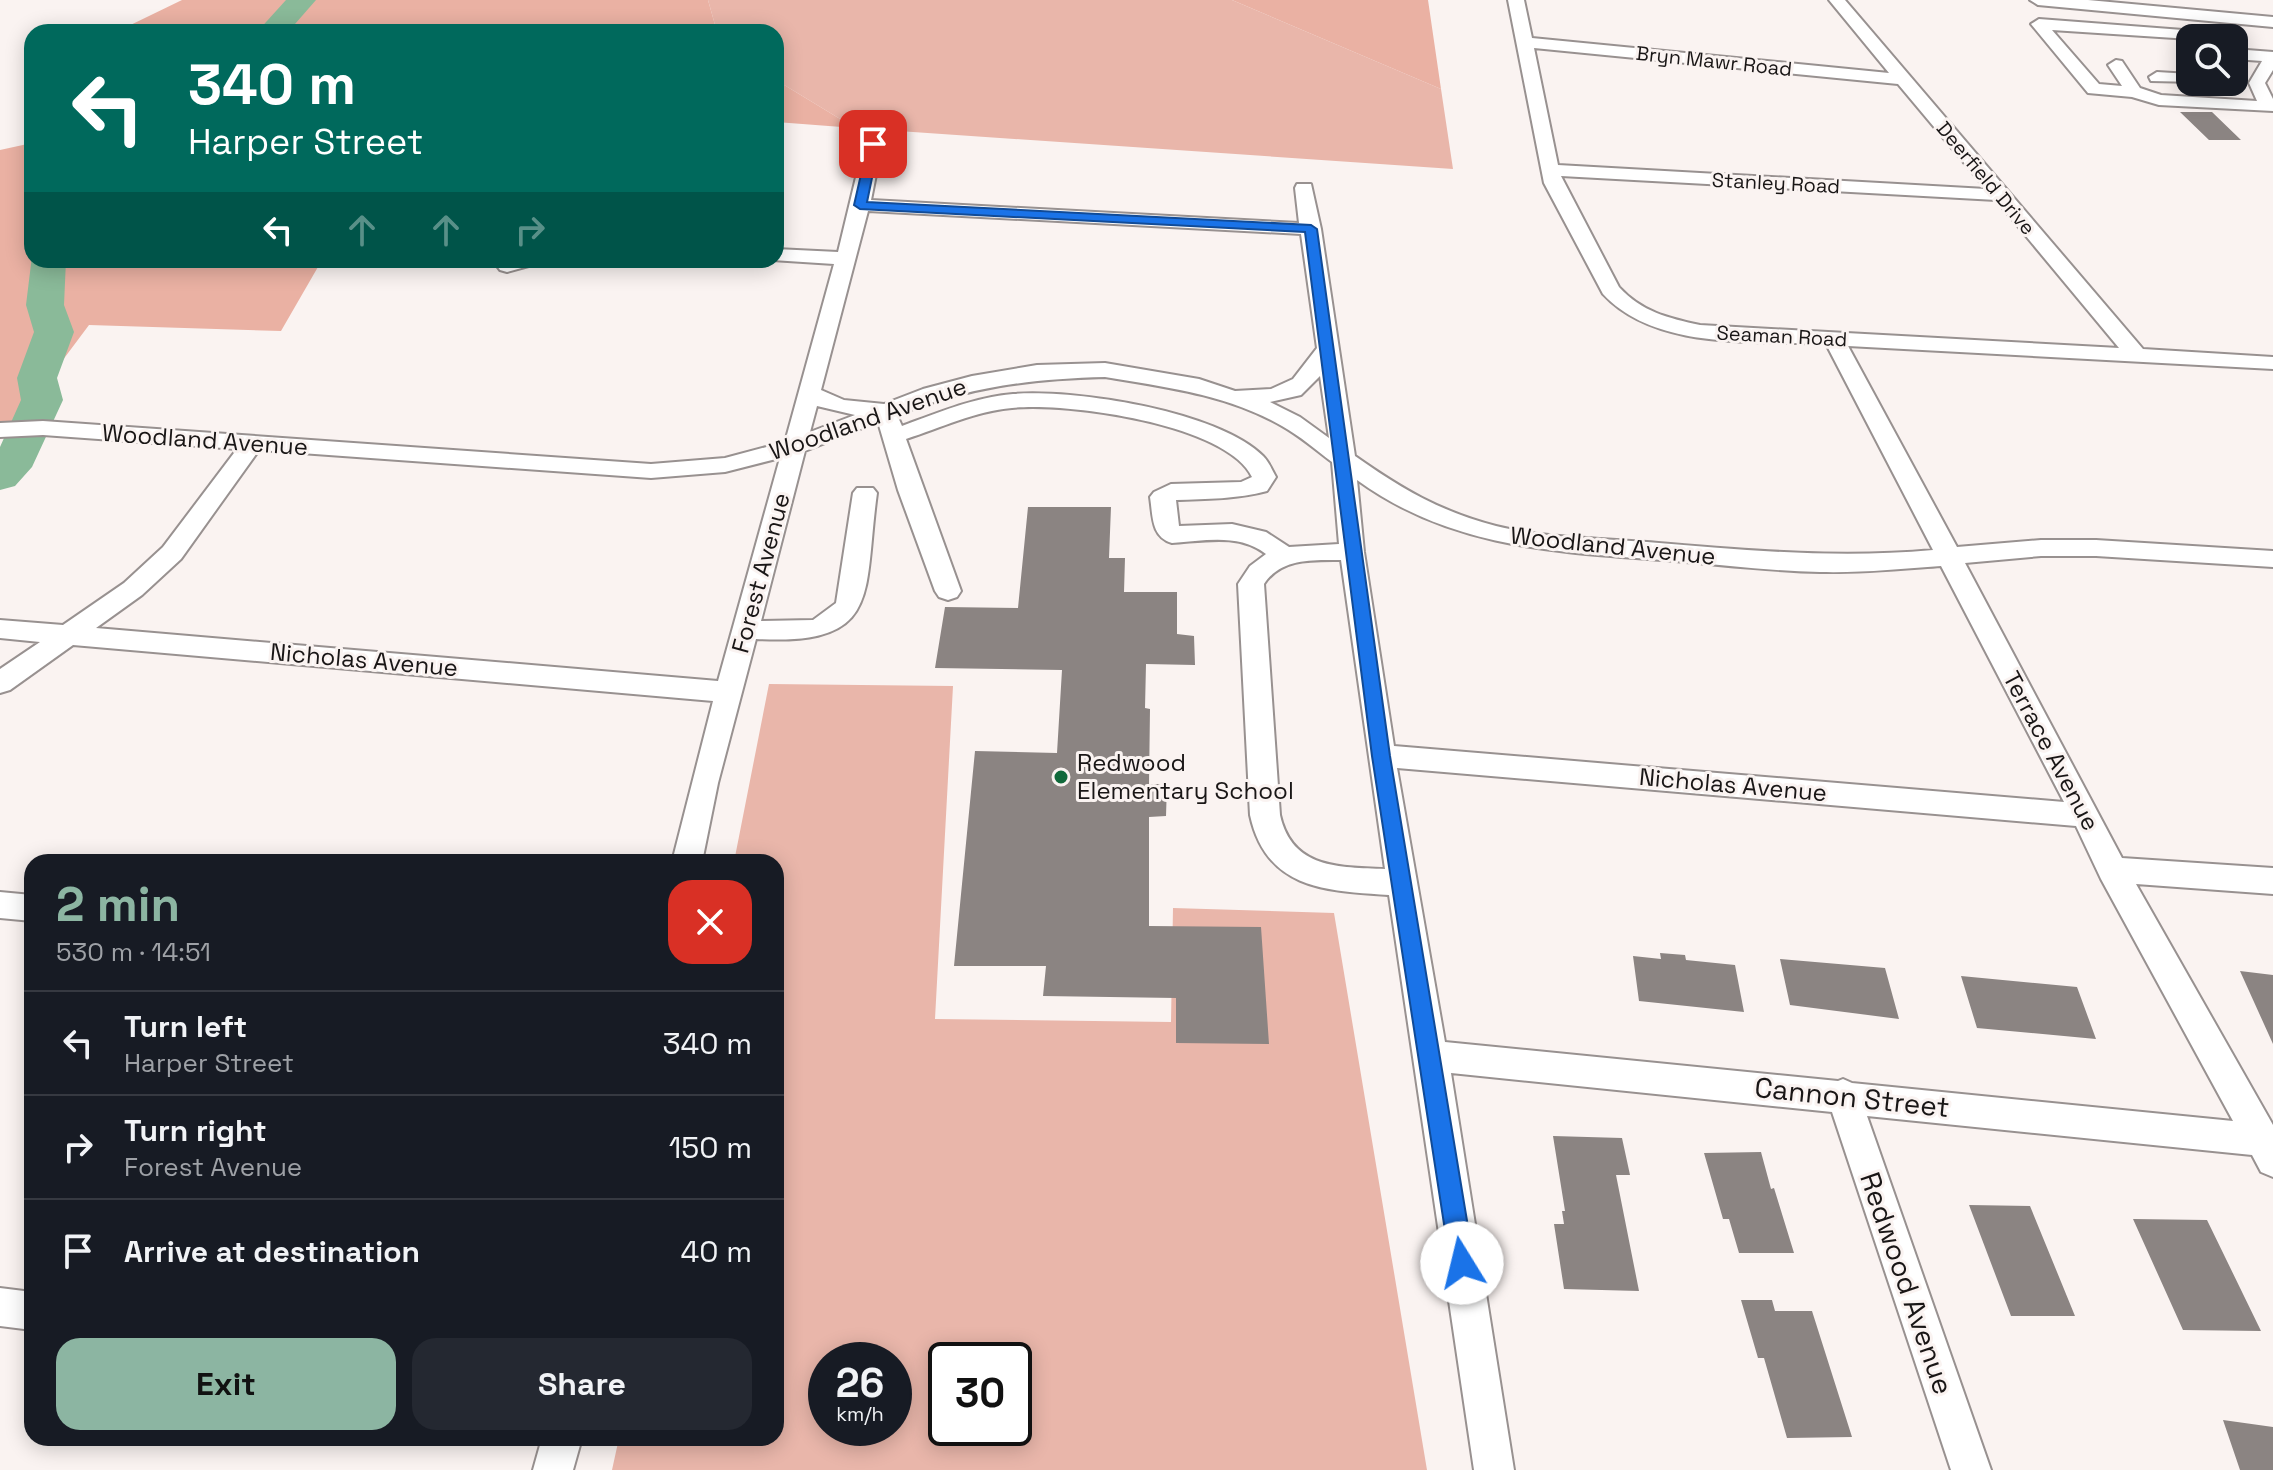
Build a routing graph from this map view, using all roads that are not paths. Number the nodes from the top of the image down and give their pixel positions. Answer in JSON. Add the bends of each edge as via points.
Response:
{"nodes":[{"id":1,"x":1516,"y":0,"type":"edge"},
{"id":2,"x":1837,"y":0,"type":"edge"},
{"id":3,"x":2038,"y":0,"type":"edge"},
{"id":4,"x":2273,"y":22,"type":"edge"},
{"id":5,"x":2176,"y":33,"type":"edge"},
{"id":6,"x":1526,"y":42,"type":"junction"},
{"id":7,"x":2056,"y":44,"type":"junction"},
{"id":8,"x":2086,"y":46,"type":"dead end"},
{"id":9,"x":2248,"y":55,"type":"edge"},
{"id":10,"x":2273,"y":57,"type":"edge"},
{"id":11,"x":2116,"y":65,"type":"dead end"},
{"id":12,"x":2157,"y":77,"type":"dead end"},
{"id":13,"x":2176,"y":78,"type":"edge"},
{"id":14,"x":1903,"y":79,"type":"junction"},
{"id":15,"x":2248,"y":83,"type":"edge"},
{"id":16,"x":2257,"y":83,"type":"junction"},
{"id":17,"x":2134,"y":92,"type":"junction"},
{"id":18,"x":873,"y":144,"type":"dead end"},
{"id":19,"x":1551,"y":170,"type":"junction"},
{"id":20,"x":1304,"y":188,"type":"dead end"},
{"id":21,"x":2001,"y":195,"type":"junction"},
{"id":22,"x":860,"y":205,"type":"junction"},
{"id":23,"x":1311,"y":229,"type":"junction"},
{"id":24,"x":784,"y":255,"type":"edge"},
{"id":25,"x":844,"y":258,"type":"junction"},
{"id":26,"x":1834,"y":339,"type":"junction"},
{"id":27,"x":1326,"y":350,"type":"junction"},
{"id":28,"x":2136,"y":355,"type":"junction"},
{"id":29,"x":2273,"y":363,"type":"edge"},
{"id":30,"x":809,"y":392,"type":"junction"},
{"id":31,"x":1229,"y":395,"type":"junction"},
{"id":32,"x":890,"y":410,"type":"junction"},
{"id":33,"x":21,"y":429,"type":"edge"},
{"id":34,"x":893,"y":436,"type":"junction"},
{"id":35,"x":253,"y":443,"type":"junction"},
{"id":36,"x":796,"y":446,"type":"junction"},
{"id":37,"x":1344,"y":462,"type":"junction"},
{"id":38,"x":865,"y":493,"type":"dead end"},
{"id":39,"x":1352,"y":552,"type":"junction"},
{"id":40,"x":1285,"y":556,"type":"junction"},
{"id":41,"x":1950,"y":558,"type":"junction"},
{"id":42,"x":2273,"y":559,"type":"edge"},
{"id":43,"x":948,"y":591,"type":"dead end"},
{"id":44,"x":0,"y":629,"type":"edge"},
{"id":45,"x":746,"y":629,"type":"junction"},
{"id":46,"x":70,"y":635,"type":"junction"},
{"id":47,"x":0,"y":683,"type":"edge"},
{"id":48,"x":729,"y":692,"type":"junction"},
{"id":49,"x":1381,"y":756,"type":"junction"},
{"id":50,"x":2086,"y":815,"type":"junction"},
{"id":51,"x":689,"y":854,"type":"edge"},
{"id":52,"x":2112,"y":870,"type":"junction"},
{"id":53,"x":2273,"y":881,"type":"edge"},
{"id":54,"x":1402,"y":883,"type":"junction"},
{"id":55,"x":0,"y":905,"type":"edge"},
{"id":56,"x":24,"y":907,"type":"edge"},
{"id":57,"x":1431,"y":1056,"type":"junction"},
{"id":58,"x":1843,"y":1095,"type":"junction"},
{"id":59,"x":2269,"y":1147,"type":"edge"},
{"id":60,"x":0,"y":1307,"type":"edge"},
{"id":61,"x":24,"y":1310,"type":"edge"},
{"id":62,"x":560,"y":1446,"type":"edge"},
{"id":63,"x":553,"y":1470,"type":"edge"},
{"id":64,"x":1494,"y":1470,"type":"edge"},
{"id":65,"x":1971,"y":1470,"type":"edge"}],
"edges":[{"from":1,"to":6,"type":"street","name":"Seaman Road"},
{"from":2,"to":14,"type":"street","name":"Deerfield Drive"},
{"from":3,"to":4,"type":"street"},
{"from":5,"to":7,"type":"street","via":[[2039,24]]},
{"from":6,"to":14,"type":"street","name":"Bryn Mawr Road"},
{"from":6,"to":19,"type":"street","name":"Seaman Road"},
{"from":7,"to":8,"type":"street"},
{"from":7,"to":17,"type":"street","via":[[2094,89]]},
{"from":9,"to":10,"type":"street"},
{"from":10,"to":16,"type":"street"},
{"from":11,"to":17,"type":"street"},
{"from":12,"to":13,"type":"street"},
{"from":14,"to":21,"type":"street","name":"Deerfield Drive"},
{"from":15,"to":16,"type":"street"},
{"from":16,"to":17,"type":"street","via":[[2268,107],[2159,100]]},
{"from":18,"to":22,"type":"street","name":"Forest Avenue"},
{"from":19,"to":21,"type":"street","name":"Stanley Road"},
{"from":19,"to":26,"type":"street","name":"Seaman Road","via":[[1610,290],[1637,313],[1700,331]]},
{"from":20,"to":23,"type":"street"},
{"from":21,"to":28,"type":"street","name":"Deerfield Drive"},
{"from":22,"to":23,"type":"street"},
{"from":22,"to":25,"type":"street","name":"Forest Avenue"},
{"from":23,"to":27,"type":"street"},
{"from":24,"to":25,"type":"street"},
{"from":25,"to":30,"type":"street","name":"Forest Avenue"},
{"from":26,"to":28,"type":"street","name":"Seaman Road"},
{"from":26,"to":41,"type":"street","name":"Terrace Avenue"},
{"from":27,"to":31,"type":"street","via":[[1310,379],[1293,391]]},
{"from":27,"to":37,"type":"street"},
{"from":28,"to":29,"type":"street","name":"Seaman Road"},
{"from":30,"to":32,"type":"street","via":[[851,410]]},
{"from":30,"to":36,"type":"street","name":"Forest Avenue"},
{"from":31,"to":32,"type":"street","name":"Woodland Avenue","via":[[1136,374],[1060,371],[972,383]]},
{"from":31,"to":37,"type":"street","name":"Woodland Avenue","via":[[1292,422]]},
{"from":32,"to":34,"type":"street"},
{"from":32,"to":36,"type":"street","name":"Woodland Avenue"},
{"from":33,"to":35,"type":"street","name":"Woodland Avenue"},
{"from":34,"to":40,"type":"street","via":[[1008,401],[1039,399],[1151,415],[1235,447],[1255,461],[1264,477],[1259,486],[1241,490],[1171,492],[1162,497],[1167,530],[1172,535],[1242,531],[1262,536]]},
{"from":34,"to":43,"type":"street"},
{"from":35,"to":36,"type":"street","name":"Woodland Avenue","via":[[651,471],[725,465]]},
{"from":35,"to":46,"type":"street","via":[[172,553]]},
{"from":36,"to":45,"type":"street","name":"Forest Avenue"},
{"from":37,"to":39,"type":"street"},
{"from":37,"to":41,"type":"street","name":"Woodland Avenue","via":[[1398,498],[1495,534],[1819,564]]},
{"from":38,"to":45,"type":"street","via":[[849,605],[842,617],[806,630]]},
{"from":39,"to":40,"type":"street"},
{"from":39,"to":49,"type":"street"},
{"from":40,"to":54,"type":"street","via":[[1258,569],[1251,584],[1265,815],[1272,841],[1291,863],[1321,876]]},
{"from":41,"to":42,"type":"street","name":"Woodland Avenue","via":[[2096,548]]},
{"from":41,"to":50,"type":"street","name":"Terrace Avenue"},
{"from":44,"to":46,"type":"street","name":"Nicholas Avenue"},
{"from":45,"to":48,"type":"street","name":"Forest Avenue"},
{"from":46,"to":47,"type":"street"},
{"from":46,"to":48,"type":"street","name":"Nicholas Avenue"},
{"from":48,"to":51,"type":"street","name":"Forest Avenue"},
{"from":49,"to":50,"type":"street","name":"Nicholas Avenue"},
{"from":49,"to":54,"type":"street"},
{"from":50,"to":52,"type":"street","name":"Terrace Avenue"},
{"from":52,"to":53,"type":"street"},
{"from":52,"to":59,"type":"street","name":"Terrace Avenue"},
{"from":54,"to":57,"type":"street"},
{"from":55,"to":56,"type":"street"},
{"from":57,"to":58,"type":"street","name":"Cannon Street"},
{"from":57,"to":64,"type":"street"},
{"from":58,"to":59,"type":"street","name":"Cannon Street"},
{"from":58,"to":65,"type":"street","name":"Redwood Avenue"},
{"from":60,"to":61,"type":"street"},
{"from":62,"to":63,"type":"street"}]}
